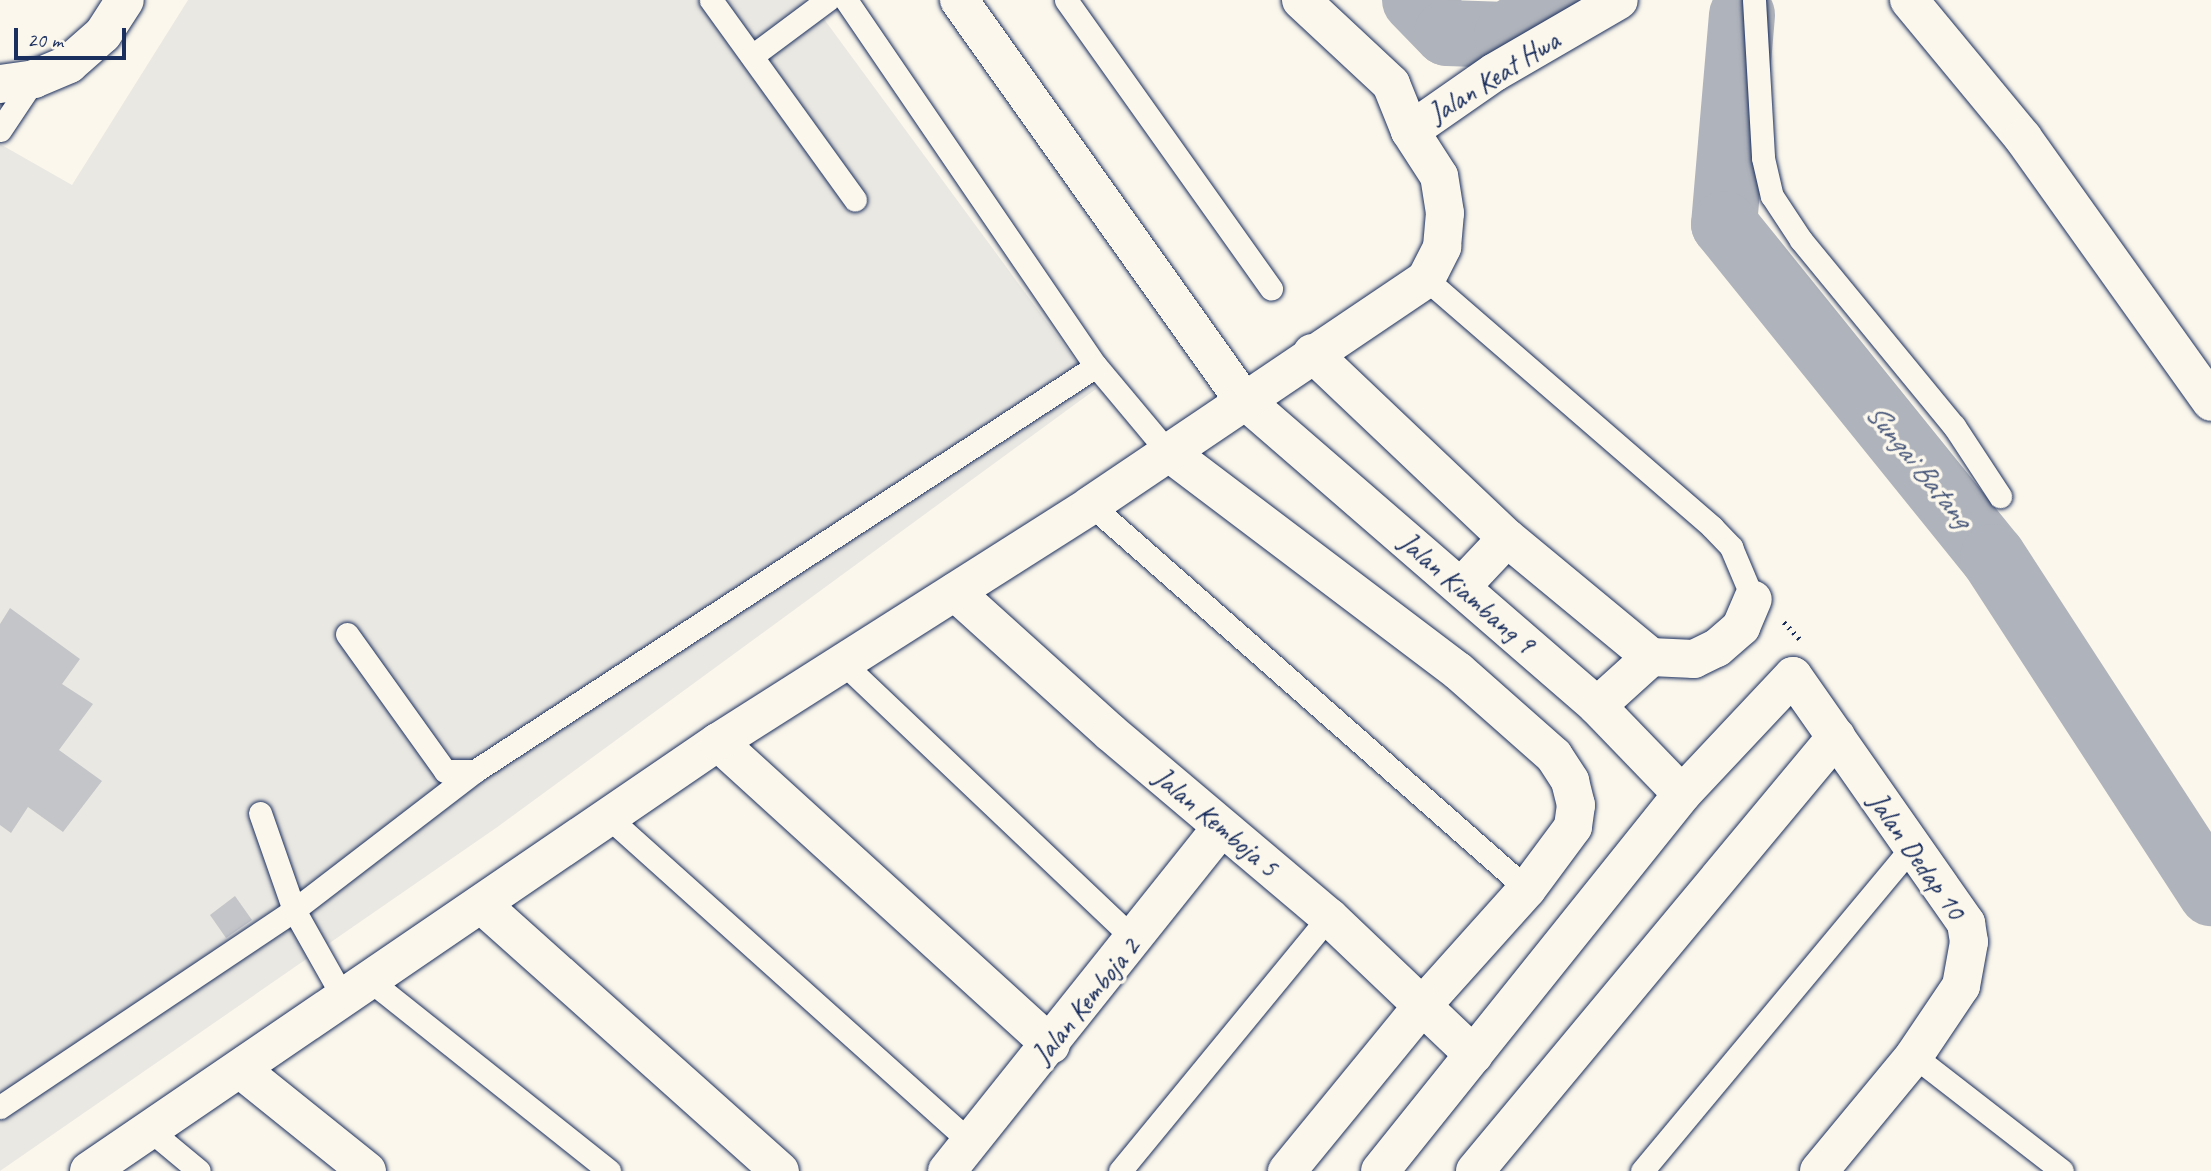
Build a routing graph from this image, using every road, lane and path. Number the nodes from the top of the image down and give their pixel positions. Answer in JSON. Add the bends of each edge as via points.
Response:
{"nodes":[{"id":1,"x":125,"y":0,"type":"edge"},
{"id":2,"x":711,"y":0,"type":"edge"},
{"id":3,"x":827,"y":0,"type":"edge"},
{"id":4,"x":846,"y":0,"type":"edge"},
{"id":5,"x":959,"y":0,"type":"edge"},
{"id":6,"x":1066,"y":0,"type":"edge"},
{"id":7,"x":1301,"y":0,"type":"edge"},
{"id":8,"x":1619,"y":0,"type":"edge"},
{"id":9,"x":1754,"y":0,"type":"edge"},
{"id":10,"x":1909,"y":0,"type":"edge"},
{"id":11,"x":752,"y":56,"type":"junction"},
{"id":12,"x":17,"y":81,"type":"edge"},
{"id":13,"x":0,"y":130,"type":"edge"},
{"id":14,"x":1410,"y":131,"type":"junction"},
{"id":15,"x":855,"y":200,"type":"dead end"},
{"id":16,"x":1426,"y":279,"type":"junction"},
{"id":17,"x":1271,"y":288,"type":"dead end"},
{"id":18,"x":1312,"y":353,"type":"junction"},
{"id":19,"x":1096,"y":366,"type":"junction"},
{"id":20,"x":1243,"y":400,"type":"junction"},
{"id":21,"x":2211,"y":402,"type":"edge"},
{"id":22,"x":1167,"y":451,"type":"junction"},
{"id":23,"x":2000,"y":496,"type":"dead end"},
{"id":24,"x":1091,"y":505,"type":"junction"},
{"id":25,"x":1507,"y":538,"type":"junction"},
{"id":26,"x":1461,"y":587,"type":"junction"},
{"id":27,"x":955,"y":592,"type":"junction"},
{"id":28,"x":1753,"y":599,"type":"joint"},
{"id":29,"x":347,"y":634,"type":"dead end"},
{"id":30,"x":1651,"y":657,"type":"junction"},
{"id":31,"x":842,"y":662,"type":"junction"},
{"id":32,"x":1597,"y":706,"type":"junction"},
{"id":33,"x":1836,"y":737,"type":"junction"},
{"id":34,"x":718,"y":741,"type":"junction"},
{"id":35,"x":475,"y":771,"type":"junction"},
{"id":36,"x":1682,"y":794,"type":"junction"},
{"id":37,"x":260,"y":813,"type":"dead end"},
{"id":38,"x":607,"y":816,"type":"junction"},
{"id":39,"x":1220,"y":828,"type":"junction"},
{"id":40,"x":1910,"y":849,"type":"junction"},
{"id":41,"x":1527,"y":890,"type":"junction"},
{"id":42,"x":481,"y":904,"type":"junction"},
{"id":43,"x":294,"y":910,"type":"junction"},
{"id":44,"x":1329,"y":917,"type":"junction"},
{"id":45,"x":1136,"y":940,"type":"junction"},
{"id":46,"x":356,"y":988,"type":"junction"},
{"id":47,"x":1423,"y":1005,"type":"junction"},
{"id":48,"x":1051,"y":1045,"type":"junction"},
{"id":49,"x":1474,"y":1055,"type":"junction"},
{"id":50,"x":1914,"y":1056,"type":"junction"},
{"id":51,"x":240,"y":1069,"type":"junction"},
{"id":52,"x":0,"y":1107,"type":"edge"},
{"id":53,"x":151,"y":1131,"type":"junction"},
{"id":54,"x":959,"y":1157,"type":"edge"},
{"id":55,"x":89,"y":1171,"type":"edge"},
{"id":56,"x":199,"y":1171,"type":"edge"},
{"id":57,"x":367,"y":1171,"type":"edge"},
{"id":58,"x":609,"y":1171,"type":"edge"},
{"id":59,"x":780,"y":1171,"type":"edge"},
{"id":60,"x":1120,"y":1171,"type":"edge"},
{"id":61,"x":1287,"y":1171,"type":"edge"},
{"id":62,"x":1380,"y":1171,"type":"edge"},
{"id":63,"x":1475,"y":1171,"type":"edge"},
{"id":64,"x":1642,"y":1171,"type":"edge"},
{"id":65,"x":1819,"y":1171,"type":"edge"},
{"id":66,"x":2062,"y":1171,"type":"edge"}],
"edges":[{"from":1,"to":12,"type":"street","via":[[103,34],[69,64]]},
{"from":2,"to":11,"type":"lane"},
{"from":3,"to":11,"type":"lane"},
{"from":4,"to":19,"type":"lane"},
{"from":5,"to":20,"type":"street","name":"Jalan Kiambang 9"},
{"from":6,"to":17,"type":"lane"},
{"from":7,"to":14,"type":"street","name":"Jalan Keat Hwa","via":[[1391,84]]},
{"from":8,"to":14,"type":"street","name":"Jalan Keat Hwa","via":[[1475,85]]},
{"from":9,"to":23,"type":"lane","via":[[1763,159],[1772,196],[1801,240],[1954,426]]},
{"from":10,"to":21,"type":"street","via":[[2023,138]]},
{"from":11,"to":15,"type":"lane"},
{"from":12,"to":13,"type":"lane"},
{"from":14,"to":16,"type":"street","via":[[1439,176],[1445,213],[1442,247]]},
{"from":16,"to":18,"type":"street"},
{"from":16,"to":28,"type":"lane","via":[[1712,527],[1731,547]]},
{"from":18,"to":20,"type":"street"},
{"from":18,"to":25,"type":"street"},
{"from":19,"to":22,"type":"lane"},
{"from":19,"to":35,"type":"lane"},
{"from":20,"to":22,"type":"street"},
{"from":20,"to":26,"type":"street","name":"Jalan Kiambang 9"},
{"from":22,"to":24,"type":"street"},
{"from":22,"to":41,"type":"street","via":[[1458,671],[1555,756],[1570,780],[1576,805],[1573,827]]},
{"from":24,"to":27,"type":"street"},
{"from":24,"to":41,"type":"lane"},
{"from":25,"to":26,"type":"street"},
{"from":25,"to":30,"type":"street"},
{"from":26,"to":32,"type":"street","name":"Jalan Kiambang 9"},
{"from":27,"to":31,"type":"street"},
{"from":27,"to":39,"type":"street","name":"Jalan Kemboja 5"},
{"from":28,"to":30,"type":"street","via":[[1741,627],[1717,648],[1695,659]]},
{"from":29,"to":35,"type":"lane","via":[[445,771]]},
{"from":30,"to":32,"type":"street"},
{"from":31,"to":34,"type":"street"},
{"from":31,"to":45,"type":"lane"},
{"from":32,"to":36,"type":"street","name":"Jalan Kiambang 9"},
{"from":33,"to":36,"type":"street","name":"Jalan Dedap 10","via":[[1793,676]]},
{"from":33,"to":40,"type":"street","name":"Jalan Dedap 10"},
{"from":33,"to":63,"type":"street"},
{"from":34,"to":38,"type":"street"},
{"from":34,"to":48,"type":"street"},
{"from":35,"to":43,"type":"lane"},
{"from":36,"to":49,"type":"street"},
{"from":37,"to":43,"type":"lane"},
{"from":38,"to":42,"type":"street"},
{"from":38,"to":54,"type":"lane"},
{"from":39,"to":44,"type":"street","name":"Jalan Kemboja 5"},
{"from":39,"to":45,"type":"street","name":"Jalan Kemboja 2"},
{"from":40,"to":50,"type":"street","name":"Jalan Dedap 10","via":[[1966,923],[1969,942],[1961,986]]},
{"from":40,"to":64,"type":"lane"},
{"from":41,"to":47,"type":"street"},
{"from":42,"to":46,"type":"street"},
{"from":42,"to":59,"type":"street"},
{"from":43,"to":46,"type":"lane"},
{"from":43,"to":52,"type":"lane"},
{"from":44,"to":47,"type":"street","name":"Jalan Kemboja 5"},
{"from":44,"to":60,"type":"lane"},
{"from":45,"to":48,"type":"street","name":"Jalan Kemboja 2"},
{"from":46,"to":51,"type":"street"},
{"from":46,"to":58,"type":"lane"},
{"from":47,"to":49,"type":"street","name":"Jalan Kemboja 5"},
{"from":47,"to":61,"type":"street"},
{"from":48,"to":54,"type":"street","name":"Jalan Kemboja 2"},
{"from":49,"to":62,"type":"street"},
{"from":50,"to":65,"type":"street","name":"Jalan Dedap 10"},
{"from":50,"to":66,"type":"lane"},
{"from":51,"to":53,"type":"street"},
{"from":51,"to":57,"type":"street"},
{"from":53,"to":55,"type":"street"},
{"from":53,"to":56,"type":"lane"}]}
